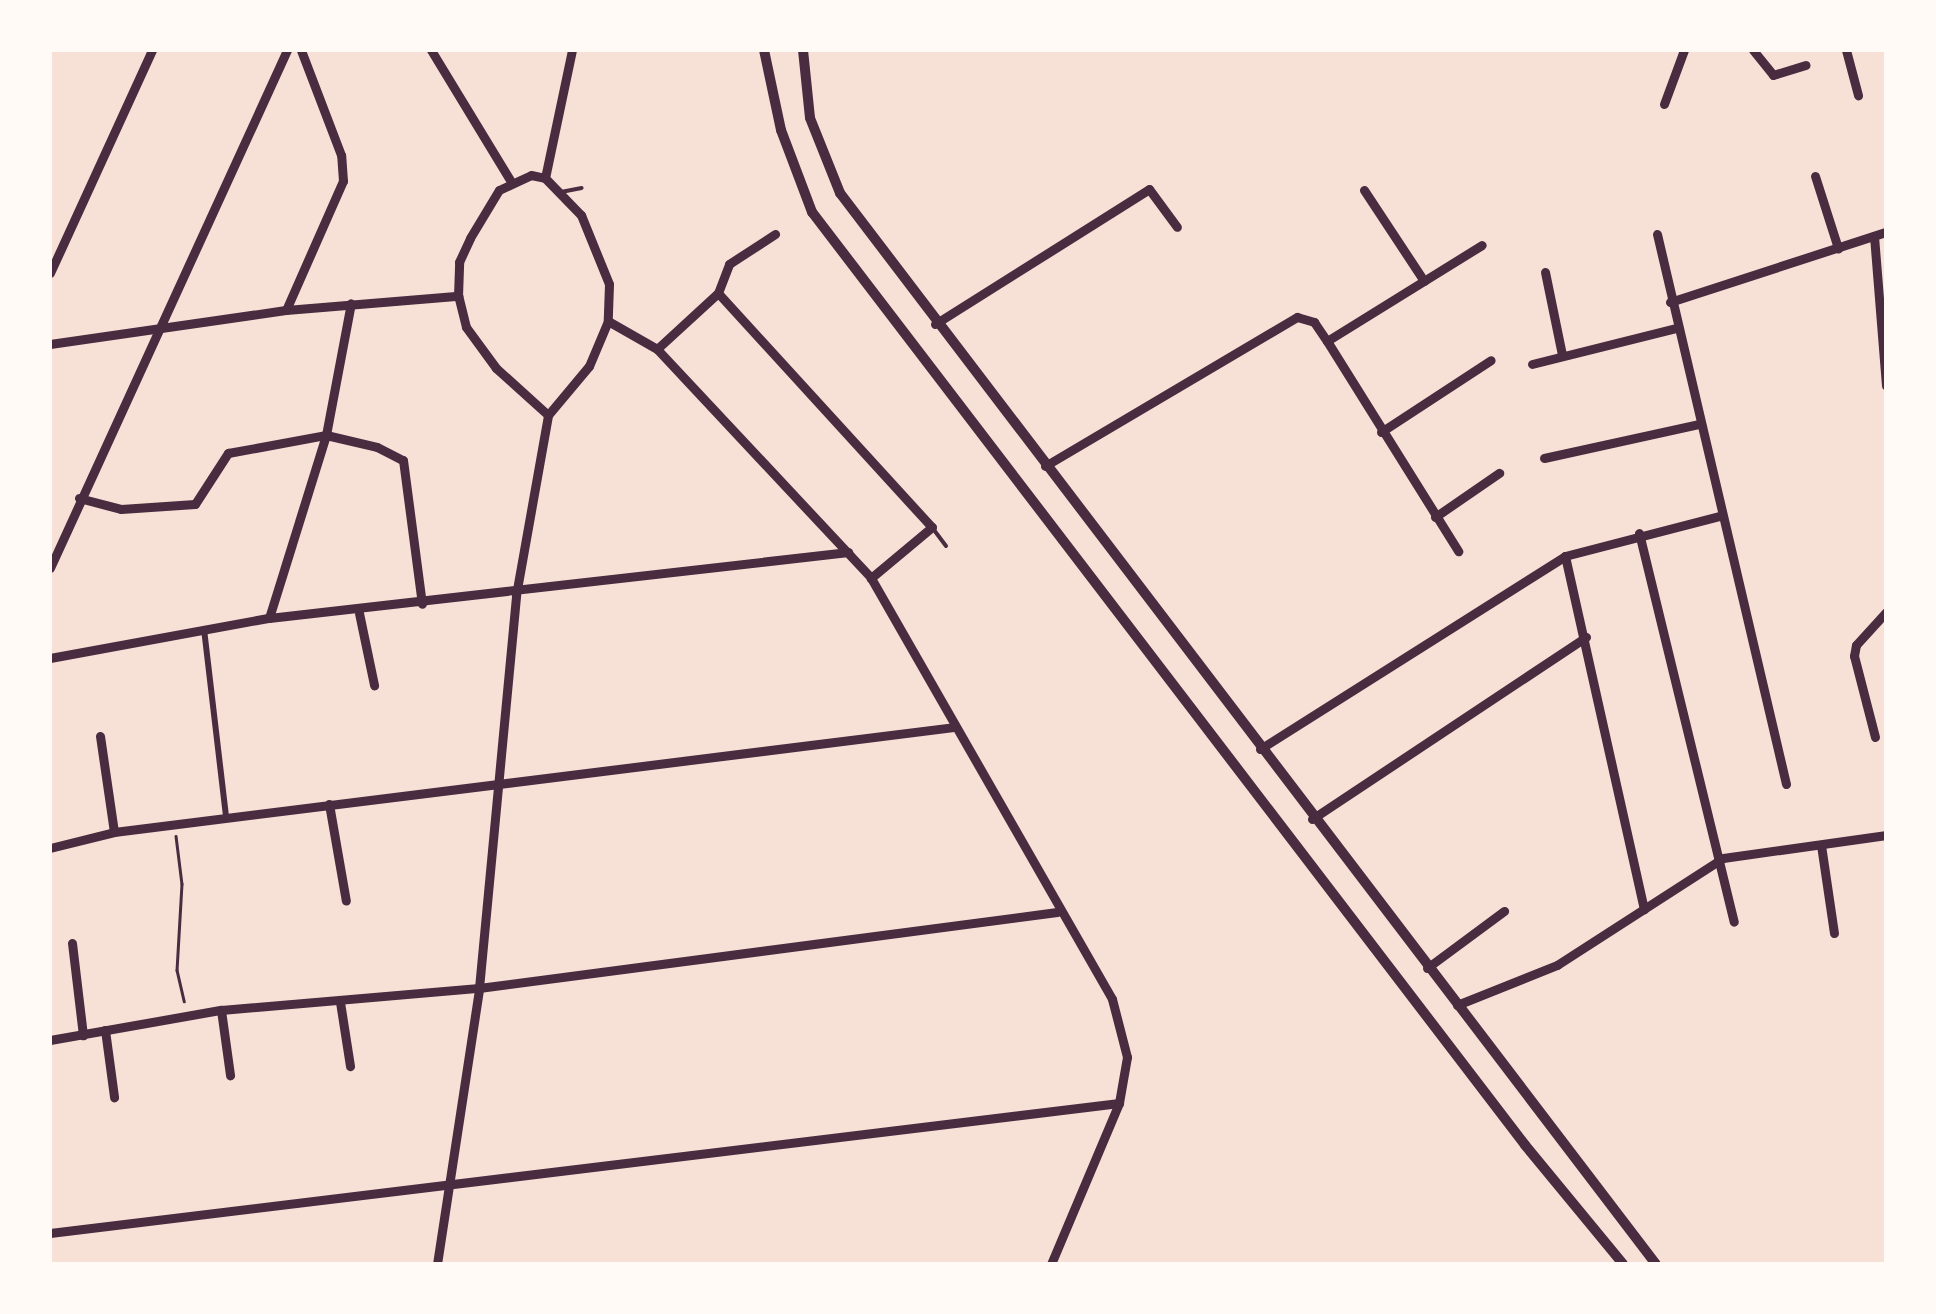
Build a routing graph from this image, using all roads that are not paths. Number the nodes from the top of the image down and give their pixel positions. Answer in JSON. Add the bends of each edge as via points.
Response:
{"nodes":[{"id":1,"x":152,"y":50,"type":"edge"},
{"id":2,"x":287,"y":50,"type":"edge"},
{"id":3,"x":301,"y":50,"type":"edge"},
{"id":4,"x":431,"y":50,"type":"edge"},
{"id":5,"x":572,"y":50,"type":"edge"},
{"id":6,"x":764,"y":50,"type":"edge"},
{"id":7,"x":803,"y":50,"type":"edge"},
{"id":8,"x":1684,"y":50,"type":"edge"},
{"id":9,"x":1753,"y":50,"type":"edge"},
{"id":10,"x":1846,"y":50,"type":"edge"},
{"id":11,"x":1806,"y":65,"type":"dead end"},
{"id":12,"x":1858,"y":95,"type":"dead end"},
{"id":13,"x":1664,"y":104,"type":"dead end"},
{"id":14,"x":1815,"y":176,"type":"dead end"},
{"id":15,"x":545,"y":178,"type":"junction"},
{"id":16,"x":510,"y":180,"type":"junction"},
{"id":17,"x":582,"y":188,"type":"dead end"},
{"id":18,"x":1364,"y":190,"type":"dead end"},
{"id":19,"x":562,"y":192,"type":"junction"},
{"id":20,"x":1176,"y":227,"type":"dead end"},
{"id":21,"x":1886,"y":232,"type":"edge"},
{"id":22,"x":775,"y":234,"type":"dead end"},
{"id":23,"x":1657,"y":234,"type":"dead end"},
{"id":24,"x":1874,"y":236,"type":"junction"},
{"id":25,"x":1482,"y":246,"type":"dead end"},
{"id":26,"x":1838,"y":248,"type":"junction"},
{"id":27,"x":1545,"y":272,"type":"dead end"},
{"id":28,"x":50,"y":273,"type":"edge"},
{"id":29,"x":1424,"y":281,"type":"junction"},
{"id":30,"x":718,"y":293,"type":"junction"},
{"id":31,"x":458,"y":296,"type":"junction"},
{"id":32,"x":1670,"y":302,"type":"junction"},
{"id":33,"x":350,"y":303,"type":"junction"},
{"id":34,"x":286,"y":310,"type":"junction"},
{"id":35,"x":608,"y":321,"type":"junction"},
{"id":36,"x":935,"y":324,"type":"junction"},
{"id":37,"x":1676,"y":328,"type":"junction"},
{"id":38,"x":155,"y":330,"type":"junction"},
{"id":39,"x":1327,"y":341,"type":"junction"},
{"id":40,"x":50,"y":344,"type":"edge"},
{"id":41,"x":657,"y":349,"type":"junction"},
{"id":42,"x":1562,"y":355,"type":"junction"},
{"id":43,"x":1491,"y":360,"type":"dead end"},
{"id":44,"x":1532,"y":364,"type":"dead end"},
{"id":45,"x":1886,"y":386,"type":"edge"},
{"id":46,"x":548,"y":415,"type":"junction"},
{"id":47,"x":1698,"y":424,"type":"junction"},
{"id":48,"x":1381,"y":432,"type":"junction"},
{"id":49,"x":326,"y":435,"type":"junction"},
{"id":50,"x":1544,"y":458,"type":"dead end"},
{"id":51,"x":1045,"y":466,"type":"junction"},
{"id":52,"x":1499,"y":473,"type":"dead end"},
{"id":53,"x":79,"y":498,"type":"junction"},
{"id":54,"x":1720,"y":516,"type":"junction"},
{"id":55,"x":1435,"y":518,"type":"junction"},
{"id":56,"x":932,"y":528,"type":"junction"},
{"id":57,"x":1639,"y":533,"type":"junction"},
{"id":58,"x":946,"y":546,"type":"dead end"},
{"id":59,"x":1458,"y":551,"type":"dead end"},
{"id":60,"x":848,"y":552,"type":"junction"},
{"id":61,"x":1565,"y":556,"type":"junction"},
{"id":62,"x":50,"y":568,"type":"edge"},
{"id":63,"x":871,"y":578,"type":"junction"},
{"id":64,"x":516,"y":595,"type":"junction"},
{"id":65,"x":422,"y":604,"type":"junction"},
{"id":66,"x":1886,"y":612,"type":"edge"},
{"id":67,"x":359,"y":613,"type":"junction"},
{"id":68,"x":269,"y":618,"type":"junction"},
{"id":69,"x":204,"y":629,"type":"junction"},
{"id":70,"x":1586,"y":637,"type":"junction"},
{"id":71,"x":50,"y":658,"type":"edge"},
{"id":72,"x":374,"y":685,"type":"dead end"},
{"id":73,"x":955,"y":727,"type":"junction"},
{"id":74,"x":100,"y":736,"type":"dead end"},
{"id":75,"x":1875,"y":737,"type":"dead end"},
{"id":76,"x":1258,"y":750,"type":"junction"},
{"id":77,"x":1786,"y":784,"type":"dead end"},
{"id":78,"x":493,"y":790,"type":"junction"},
{"id":79,"x":329,"y":804,"type":"junction"},
{"id":80,"x":226,"y":818,"type":"junction"},
{"id":81,"x":1312,"y":819,"type":"junction"},
{"id":82,"x":114,"y":832,"type":"junction"},
{"id":83,"x":1886,"y":836,"type":"edge"},
{"id":84,"x":1821,"y":844,"type":"junction"},
{"id":85,"x":50,"y":848,"type":"edge"},
{"id":86,"x":1722,"y":858,"type":"junction"},
{"id":87,"x":346,"y":901,"type":"dead end"},
{"id":88,"x":1644,"y":909,"type":"junction"},
{"id":89,"x":1504,"y":911,"type":"dead end"},
{"id":90,"x":1058,"y":912,"type":"junction"},
{"id":91,"x":1734,"y":922,"type":"dead end"},
{"id":92,"x":1834,"y":934,"type":"dead end"},
{"id":93,"x":72,"y":943,"type":"dead end"},
{"id":94,"x":1427,"y":968,"type":"junction"},
{"id":95,"x":479,"y":988,"type":"junction"},
{"id":96,"x":340,"y":1002,"type":"junction"},
{"id":97,"x":1456,"y":1005,"type":"junction"},
{"id":98,"x":221,"y":1010,"type":"junction"},
{"id":99,"x":105,"y":1030,"type":"junction"},
{"id":100,"x":83,"y":1034,"type":"junction"},
{"id":101,"x":50,"y":1040,"type":"edge"},
{"id":102,"x":350,"y":1066,"type":"dead end"},
{"id":103,"x":230,"y":1075,"type":"dead end"},
{"id":104,"x":114,"y":1097,"type":"dead end"},
{"id":105,"x":1119,"y":1103,"type":"junction"},
{"id":106,"x":448,"y":1180,"type":"junction"},
{"id":107,"x":50,"y":1233,"type":"edge"},
{"id":108,"x":437,"y":1264,"type":"edge"},
{"id":109,"x":1050,"y":1264,"type":"edge"},
{"id":110,"x":1623,"y":1264,"type":"edge"},
{"id":111,"x":1656,"y":1264,"type":"edge"}],
"edges":[{"from":1,"to":28,"type":"street"},
{"from":2,"to":38,"type":"street"},
{"from":3,"to":34,"type":"street","via":[[341,154],[344,181]]},
{"from":4,"to":16,"type":"street"},
{"from":5,"to":15,"type":"street"},
{"from":6,"to":110,"type":"street","via":[[781,130],[812,212],[1524,1146]]},
{"from":7,"to":36,"type":"street","via":[[810,118],[840,193]]},
{"from":8,"to":13,"type":"street"},
{"from":9,"to":11,"type":"street","via":[[1773,75]]},
{"from":10,"to":12,"type":"street"},
{"from":14,"to":26,"type":"street"},
{"from":15,"to":16,"type":"street"},
{"from":15,"to":19,"type":"street"},
{"from":16,"to":31,"type":"street","via":[[470,238]]},
{"from":17,"to":19,"type":"lane"},
{"from":18,"to":29,"type":"street"},
{"from":19,"to":35,"type":"street","via":[[594,239],[609,284]]},
{"from":20,"to":36,"type":"street","via":[[1149,189]]},
{"from":21,"to":24,"type":"street"},
{"from":22,"to":30,"type":"street","via":[[728,264]]},
{"from":23,"to":32,"type":"street"},
{"from":24,"to":26,"type":"street"},
{"from":24,"to":45,"type":"street"},
{"from":25,"to":29,"type":"street"},
{"from":26,"to":32,"type":"street"},
{"from":27,"to":42,"type":"street"},
{"from":29,"to":39,"type":"street"},
{"from":30,"to":41,"type":"street"},
{"from":30,"to":56,"type":"street"},
{"from":31,"to":33,"type":"street"},
{"from":31,"to":46,"type":"street","via":[[466,327],[496,368]]},
{"from":32,"to":37,"type":"street"},
{"from":33,"to":34,"type":"street"},
{"from":33,"to":49,"type":"street"},
{"from":34,"to":38,"type":"street"},
{"from":35,"to":41,"type":"street"},
{"from":35,"to":46,"type":"street","via":[[589,366]]},
{"from":36,"to":51,"type":"street"},
{"from":37,"to":42,"type":"street"},
{"from":37,"to":47,"type":"street"},
{"from":38,"to":40,"type":"street"},
{"from":38,"to":53,"type":"street"},
{"from":39,"to":48,"type":"street"},
{"from":39,"to":51,"type":"street","via":[[1314,322],[1298,317],[1278,324]]},
{"from":41,"to":60,"type":"street"},
{"from":42,"to":44,"type":"street"},
{"from":43,"to":48,"type":"street"},
{"from":46,"to":64,"type":"street"},
{"from":47,"to":50,"type":"street"},
{"from":47,"to":54,"type":"street"},
{"from":48,"to":55,"type":"street"},
{"from":49,"to":53,"type":"street","via":[[228,454],[195,504],[121,509]]},
{"from":49,"to":65,"type":"street","via":[[403,460]]},
{"from":49,"to":68,"type":"street"},
{"from":51,"to":76,"type":"street"},
{"from":52,"to":55,"type":"street"},
{"from":53,"to":62,"type":"street"},
{"from":54,"to":57,"type":"street"},
{"from":54,"to":77,"type":"street"},
{"from":55,"to":59,"type":"street"},
{"from":56,"to":58,"type":"lane"},
{"from":56,"to":63,"type":"street"},
{"from":57,"to":61,"type":"street"},
{"from":57,"to":86,"type":"street"},
{"from":60,"to":63,"type":"street"},
{"from":60,"to":64,"type":"street"},
{"from":61,"to":70,"type":"street"},
{"from":61,"to":76,"type":"street"},
{"from":63,"to":73,"type":"street"},
{"from":64,"to":65,"type":"street"},
{"from":64,"to":78,"type":"street"},
{"from":65,"to":67,"type":"street"},
{"from":66,"to":75,"type":"street","via":[[1854,656]]},
{"from":67,"to":68,"type":"street"},
{"from":67,"to":72,"type":"street"},
{"from":68,"to":69,"type":"street"},
{"from":69,"to":71,"type":"street"},
{"from":69,"to":80,"type":"street"},
{"from":70,"to":81,"type":"street"},
{"from":70,"to":88,"type":"street"},
{"from":73,"to":78,"type":"street"},
{"from":73,"to":90,"type":"street"},
{"from":74,"to":82,"type":"street"},
{"from":76,"to":81,"type":"street"},
{"from":78,"to":79,"type":"street"},
{"from":78,"to":95,"type":"street"},
{"from":79,"to":80,"type":"street"},
{"from":79,"to":87,"type":"street"},
{"from":80,"to":82,"type":"street"},
{"from":81,"to":94,"type":"street"},
{"from":82,"to":85,"type":"street"},
{"from":83,"to":84,"type":"street"},
{"from":84,"to":86,"type":"street"},
{"from":84,"to":92,"type":"street"},
{"from":86,"to":88,"type":"street"},
{"from":86,"to":91,"type":"street"},
{"from":88,"to":97,"type":"street","via":[[1557,965]]},
{"from":89,"to":94,"type":"street"},
{"from":90,"to":95,"type":"street"},
{"from":90,"to":105,"type":"street","via":[[1112,1000],[1128,1057]]},
{"from":93,"to":100,"type":"street"},
{"from":94,"to":97,"type":"street"},
{"from":95,"to":96,"type":"street"},
{"from":95,"to":106,"type":"street"},
{"from":96,"to":98,"type":"street"},
{"from":96,"to":102,"type":"street"},
{"from":97,"to":111,"type":"street"},
{"from":98,"to":99,"type":"street"},
{"from":98,"to":103,"type":"street"},
{"from":99,"to":100,"type":"street"},
{"from":99,"to":104,"type":"street"},
{"from":100,"to":101,"type":"street"},
{"from":105,"to":106,"type":"street"},
{"from":105,"to":109,"type":"street"},
{"from":106,"to":107,"type":"street"},
{"from":106,"to":108,"type":"street"}]}
